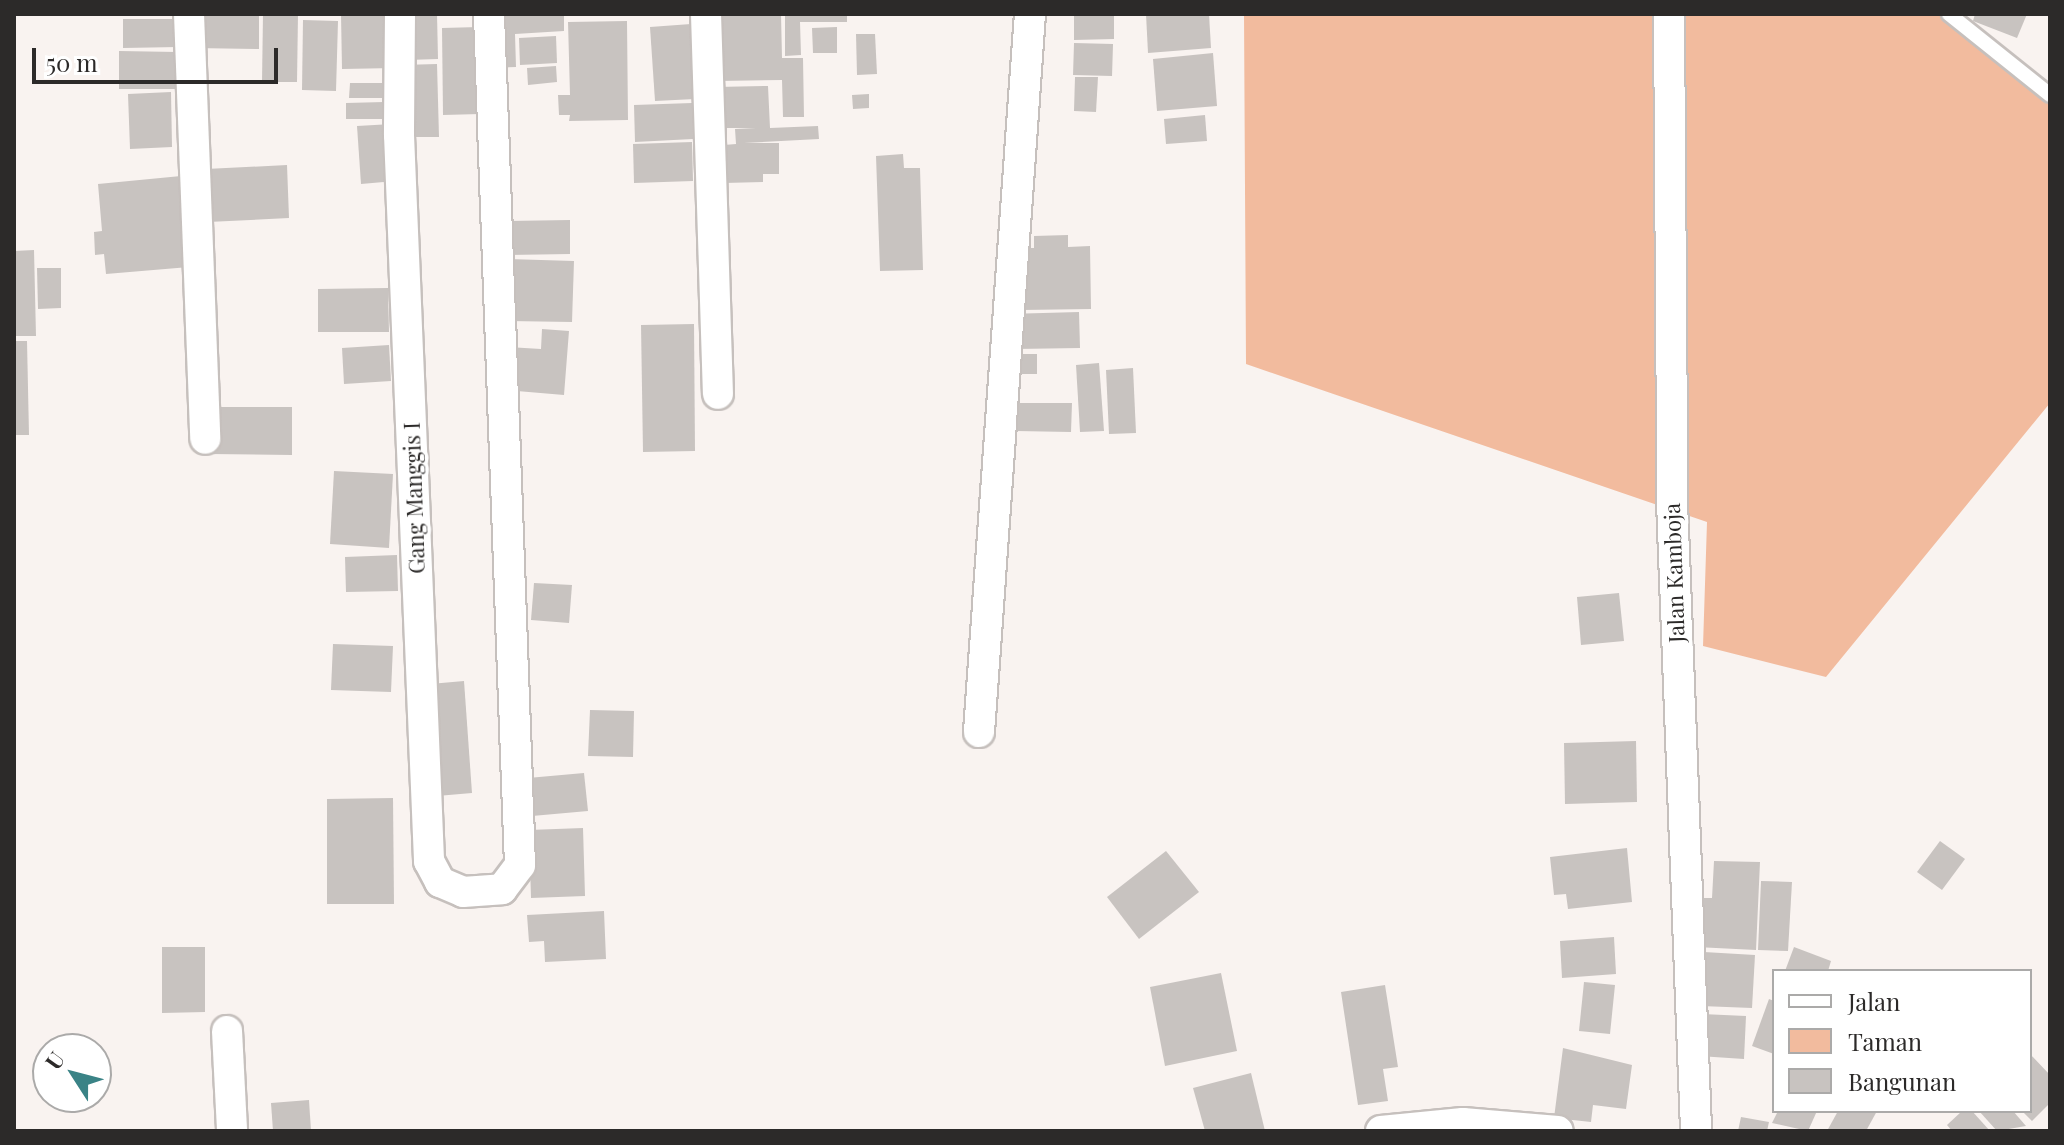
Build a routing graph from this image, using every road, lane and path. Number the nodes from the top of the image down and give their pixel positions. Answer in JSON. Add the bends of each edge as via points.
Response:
{"nodes":[{"id":1,"x":189,"y":14,"type":"edge"},
{"id":2,"x":400,"y":14,"type":"edge"},
{"id":3,"x":489,"y":14,"type":"edge"},
{"id":4,"x":706,"y":14,"type":"edge"},
{"id":5,"x":1030,"y":14,"type":"edge"},
{"id":6,"x":1669,"y":14,"type":"edge"},
{"id":7,"x":1949,"y":14,"type":"edge"},
{"id":8,"x":2050,"y":95,"type":"edge"},
{"id":9,"x":718,"y":394,"type":"dead end"},
{"id":10,"x":205,"y":439,"type":"dead end"},
{"id":11,"x":979,"y":732,"type":"dead end"},
{"id":12,"x":227,"y":1031,"type":"dead end"},
{"id":13,"x":232,"y":1131,"type":"edge"},
{"id":14,"x":1381,"y":1131,"type":"edge"},
{"id":15,"x":1558,"y":1131,"type":"edge"},
{"id":16,"x":1696,"y":1131,"type":"edge"}],
"edges":[{"from":1,"to":10,"type":"street"},
{"from":2,"to":3,"type":"street","name":"Gang Manggis I","via":[[399,135],[429,861],[440,882],[463,892],[502,889],[520,865]]},
{"from":4,"to":9,"type":"street"},
{"from":5,"to":11,"type":"street"},
{"from":6,"to":16,"type":"street","name":"Jalan Kamboja","via":[[1672,502]]},
{"from":7,"to":8,"type":"lane"},
{"from":12,"to":13,"type":"street"},
{"from":14,"to":15,"type":"street","via":[[1463,1123]]}]}
